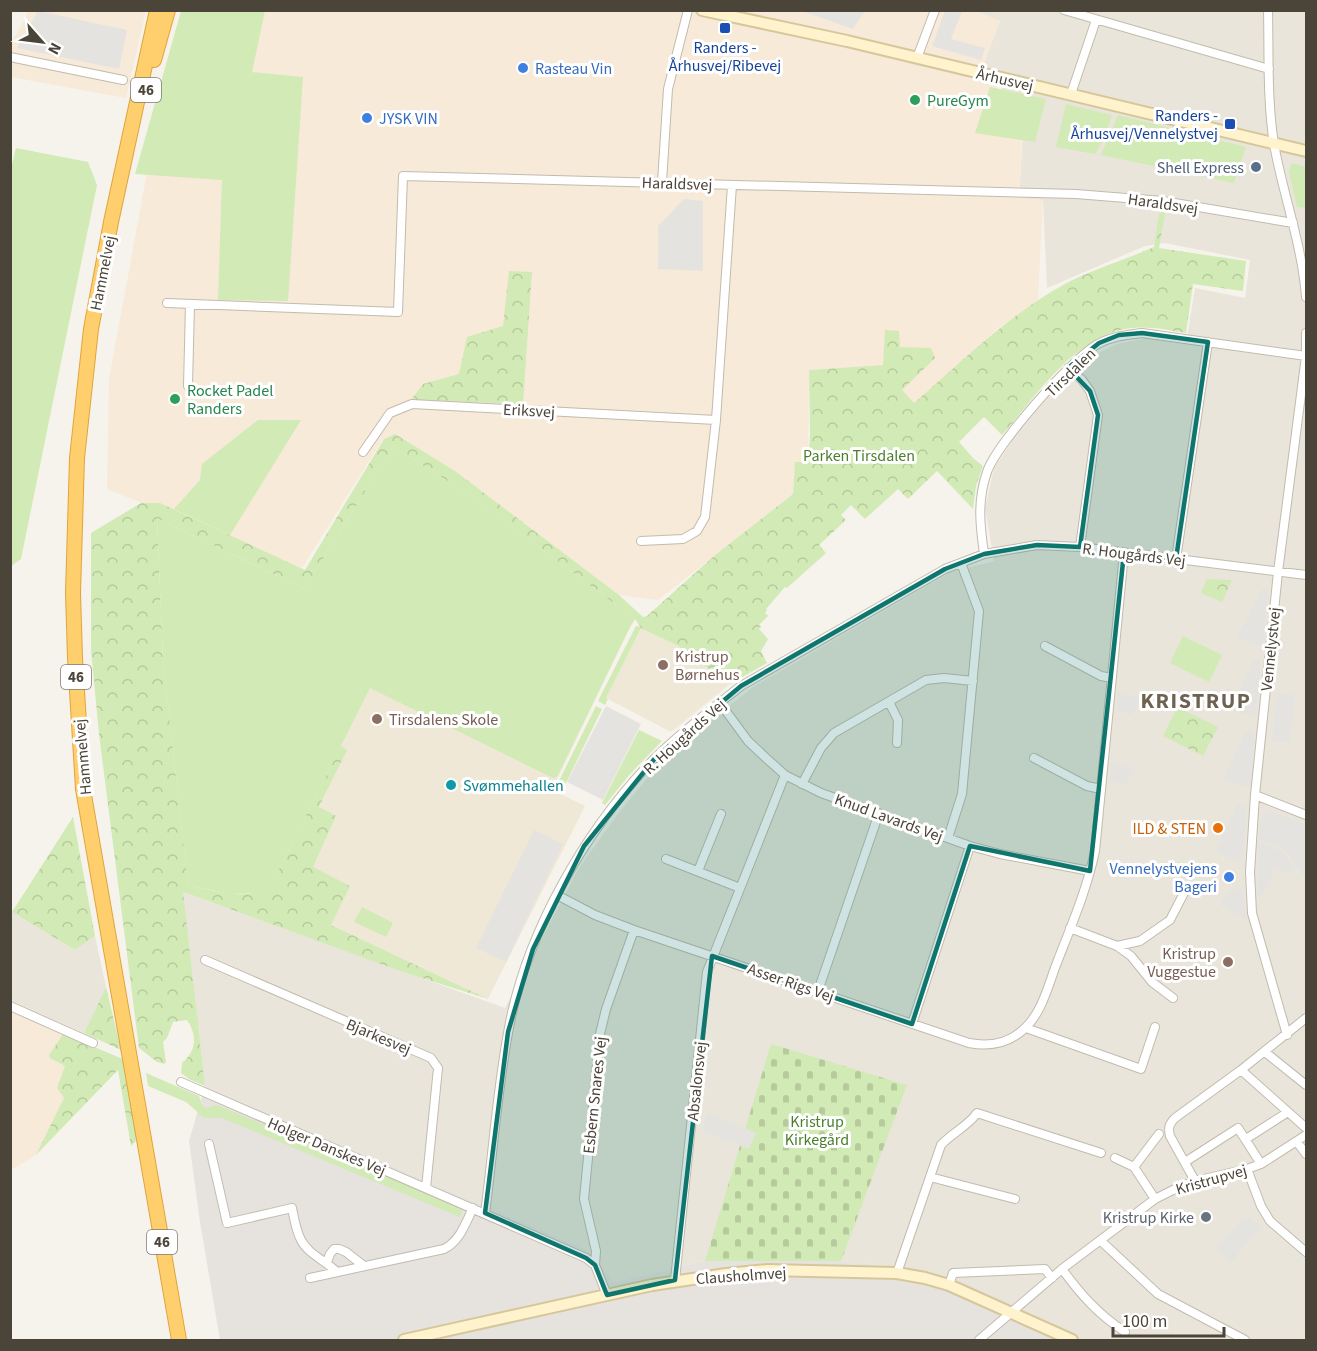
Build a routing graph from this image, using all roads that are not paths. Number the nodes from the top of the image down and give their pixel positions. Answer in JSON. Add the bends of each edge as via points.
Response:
{"nodes":[{"id":1,"x":157,"y":10,"type":"edge"},
{"id":2,"x":168,"y":10,"type":"edge"},
{"id":3,"x":687,"y":10,"type":"edge"},
{"id":4,"x":702,"y":10,"type":"edge"},
{"id":5,"x":935,"y":10,"type":"edge"},
{"id":6,"x":1064,"y":10,"type":"edge"},
{"id":7,"x":1268,"y":10,"type":"edge"},
{"id":8,"x":1096,"y":20,"type":"junction"},
{"id":9,"x":10,"y":57,"type":"edge"},
{"id":10,"x":917,"y":58,"type":"junction"},
{"id":11,"x":1269,"y":69,"type":"junction"},
{"id":12,"x":123,"y":80,"type":"dead end"},
{"id":13,"x":1071,"y":94,"type":"junction"},
{"id":14,"x":1274,"y":144,"type":"junction"},
{"id":15,"x":1306,"y":151,"type":"edge"},
{"id":16,"x":123,"y":169,"type":"junction"},
{"id":17,"x":662,"y":182,"type":"junction"},
{"id":18,"x":732,"y":185,"type":"junction"},
{"id":19,"x":1293,"y":223,"type":"junction"},
{"id":20,"x":1306,"y":297,"type":"edge"},
{"id":21,"x":167,"y":303,"type":"dead end"},
{"id":22,"x":190,"y":304,"type":"junction"},
{"id":23,"x":1306,"y":333,"type":"edge"},
{"id":24,"x":1208,"y":342,"type":"junction"},
{"id":25,"x":1306,"y":356,"type":"edge"},
{"id":26,"x":1068,"y":368,"type":"junction"},
{"id":27,"x":188,"y":386,"type":"dead end"},
{"id":28,"x":716,"y":420,"type":"junction"},
{"id":29,"x":363,"y":452,"type":"dead end"},
{"id":30,"x":641,"y":541,"type":"dead end"},
{"id":31,"x":1080,"y":546,"type":"junction"},
{"id":32,"x":1124,"y":553,"type":"junction"},
{"id":33,"x":984,"y":554,"type":"junction"},
{"id":34,"x":1176,"y":559,"type":"junction"},
{"id":35,"x":961,"y":563,"type":"junction"},
{"id":36,"x":1278,"y":572,"type":"junction"},
{"id":37,"x":1306,"y":575,"type":"edge"},
{"id":38,"x":1045,"y":646,"type":"dead end"},
{"id":39,"x":1112,"y":678,"type":"junction"},
{"id":40,"x":973,"y":681,"type":"junction"},
{"id":41,"x":889,"y":702,"type":"junction"},
{"id":42,"x":720,"y":703,"type":"junction"},
{"id":43,"x":897,"y":743,"type":"dead end"},
{"id":44,"x":1034,"y":758,"type":"dead end"},
{"id":45,"x":785,"y":775,"type":"junction"},
{"id":46,"x":802,"y":784,"type":"junction"},
{"id":47,"x":1101,"y":789,"type":"junction"},
{"id":48,"x":1255,"y":795,"type":"junction"},
{"id":49,"x":879,"y":813,"type":"junction"},
{"id":50,"x":721,"y":814,"type":"dead end"},
{"id":51,"x":1306,"y":815,"type":"edge"},
{"id":52,"x":948,"y":838,"type":"junction"},
{"id":53,"x":970,"y":846,"type":"junction"},
{"id":54,"x":666,"y":859,"type":"dead end"},
{"id":55,"x":698,"y":871,"type":"junction"},
{"id":56,"x":1090,"y":871,"type":"junction"},
{"id":57,"x":740,"y":888,"type":"junction"},
{"id":58,"x":1185,"y":891,"type":"dead end"},
{"id":59,"x":557,"y":895,"type":"junction"},
{"id":60,"x":1070,"y":928,"type":"junction"},
{"id":61,"x":634,"y":930,"type":"junction"},
{"id":62,"x":1117,"y":946,"type":"junction"},
{"id":63,"x":712,"y":956,"type":"junction"},
{"id":64,"x":205,"y":960,"type":"dead end"},
{"id":65,"x":818,"y":991,"type":"junction"},
{"id":66,"x":1173,"y":998,"type":"dead end"},
{"id":67,"x":10,"y":1006,"type":"edge"},
{"id":68,"x":1306,"y":1018,"type":"edge"},
{"id":69,"x":912,"y":1024,"type":"junction"},
{"id":70,"x":1155,"y":1027,"type":"dead end"},
{"id":71,"x":1026,"y":1028,"type":"junction"},
{"id":72,"x":1287,"y":1035,"type":"junction"},
{"id":73,"x":93,"y":1043,"type":"dead end"},
{"id":74,"x":1265,"y":1052,"type":"junction"},
{"id":75,"x":1241,"y":1070,"type":"junction"},
{"id":76,"x":181,"y":1082,"type":"dead end"},
{"id":77,"x":1306,"y":1085,"type":"edge"},
{"id":78,"x":1288,"y":1112,"type":"junction"},
{"id":79,"x":1306,"y":1128,"type":"edge"},
{"id":80,"x":1159,"y":1134,"type":"dead end"},
{"id":81,"x":1306,"y":1135,"type":"edge"},
{"id":82,"x":1246,"y":1139,"type":"junction"},
{"id":83,"x":1297,"y":1142,"type":"junction"},
{"id":84,"x":209,"y":1144,"type":"dead end"},
{"id":85,"x":1101,"y":1153,"type":"dead end"},
{"id":86,"x":1306,"y":1154,"type":"edge"},
{"id":87,"x":1115,"y":1158,"type":"dead end"},
{"id":88,"x":1185,"y":1162,"type":"junction"},
{"id":89,"x":1261,"y":1164,"type":"junction"},
{"id":90,"x":1134,"y":1167,"type":"junction"},
{"id":91,"x":1247,"y":1169,"type":"junction"},
{"id":92,"x":930,"y":1177,"type":"junction"},
{"id":93,"x":1195,"y":1181,"type":"junction"},
{"id":94,"x":426,"y":1188,"type":"junction"},
{"id":95,"x":1015,"y":1199,"type":"dead end"},
{"id":96,"x":1155,"y":1199,"type":"junction"},
{"id":97,"x":473,"y":1208,"type":"junction"},
{"id":98,"x":485,"y":1214,"type":"junction"},
{"id":99,"x":1101,"y":1241,"type":"junction"},
{"id":100,"x":1306,"y":1251,"type":"edge"},
{"id":101,"x":327,"y":1262,"type":"junction"},
{"id":102,"x":595,"y":1265,"type":"junction"},
{"id":103,"x":364,"y":1266,"type":"junction"},
{"id":104,"x":1062,"y":1269,"type":"junction"},
{"id":105,"x":337,"y":1272,"type":"junction"},
{"id":106,"x":897,"y":1273,"type":"junction"},
{"id":107,"x":310,"y":1278,"type":"dead end"},
{"id":108,"x":1052,"y":1278,"type":"junction"},
{"id":109,"x":675,"y":1281,"type":"junction"},
{"id":110,"x":949,"y":1286,"type":"junction"},
{"id":111,"x":607,"y":1295,"type":"junction"},
{"id":112,"x":1011,"y":1313,"type":"junction"},
{"id":113,"x":1125,"y":1332,"type":"dead end"},
{"id":114,"x":179,"y":1341,"type":"edge"},
{"id":115,"x":404,"y":1341,"type":"edge"},
{"id":116,"x":979,"y":1341,"type":"edge"},
{"id":117,"x":1072,"y":1341,"type":"edge"},
{"id":118,"x":1245,"y":1341,"type":"edge"}],
"edges":[{"from":1,"to":16,"type":"highway","name":"Hammelvej","number":"46"},
{"from":2,"to":16,"type":"highway","name":"Hammelvej","number":"46"},
{"from":3,"to":17,"type":"street","via":[[668,89]]},
{"from":4,"to":10,"type":"street","name":"Århusvej"},
{"from":5,"to":10,"type":"street"},
{"from":6,"to":8,"type":"street"},
{"from":7,"to":11,"type":"street"},
{"from":8,"to":11,"type":"street"},
{"from":8,"to":13,"type":"street"},
{"from":9,"to":12,"type":"street"},
{"from":10,"to":13,"type":"street","name":"Århusvej"},
{"from":11,"to":14,"type":"street"},
{"from":13,"to":14,"type":"street","name":"Århusvej"},
{"from":14,"to":15,"type":"street","name":"Århusvej"},
{"from":14,"to":19,"type":"street"},
{"from":16,"to":114,"type":"highway","name":"Hammelvej","number":"46","via":[[99,283],[83,392],[74,529],[75,658],[84,789]]},
{"from":17,"to":18,"type":"street","name":"Haraldsvej"},
{"from":17,"to":22,"type":"street","name":"Haraldsvej","via":[[403,176],[398,312]]},
{"from":18,"to":19,"type":"street","name":"Haraldsvej","via":[[1076,194],[1163,201]]},
{"from":18,"to":28,"type":"street"},
{"from":19,"to":20,"type":"street"},
{"from":21,"to":22,"type":"street","name":"Haraldsvej"},
{"from":22,"to":27,"type":"street"},
{"from":23,"to":25,"type":"street","name":"Vennelystvej"},
{"from":24,"to":25,"type":"street","name":"Tirsdalen"},
{"from":24,"to":26,"type":"street","name":"Tirsdalen","via":[[1142,333],[1119,336],[1083,353]]},
{"from":24,"to":34,"type":"street"},
{"from":25,"to":36,"type":"street","name":"Vennelystvej"},
{"from":26,"to":31,"type":"street","via":[[1090,391],[1098,415]]},
{"from":26,"to":33,"type":"street","name":"Tirsdalen","via":[[998,450],[987,471],[979,520]]},
{"from":28,"to":29,"type":"street","name":"Eriksvej","via":[[411,404],[390,414]]},
{"from":28,"to":30,"type":"street","via":[[705,518],[697,531],[683,539]]},
{"from":31,"to":32,"type":"street","name":"R. Hougårds Vej"},
{"from":31,"to":33,"type":"street","name":"R. Hougårds Vej","via":[[1037,544]]},
{"from":32,"to":34,"type":"street","name":"R. Hougårds Vej"},
{"from":32,"to":39,"type":"street","name":"Asser Rigs Vej"},
{"from":33,"to":35,"type":"street","name":"R. Hougårds Vej"},
{"from":34,"to":36,"type":"street","name":"R. Hougårds Vej"},
{"from":35,"to":40,"type":"street","via":[[979,611]]},
{"from":35,"to":42,"type":"street","name":"R. Hougårds Vej","via":[[741,686]]},
{"from":36,"to":37,"type":"street","name":"R. Hougårds Vej"},
{"from":36,"to":48,"type":"street","name":"Vennelystvej"},
{"from":38,"to":39,"type":"street"},
{"from":39,"to":47,"type":"street","name":"Asser Rigs Vej"},
{"from":40,"to":41,"type":"street","via":[[926,680]]},
{"from":40,"to":52,"type":"street","via":[[962,795]]},
{"from":41,"to":43,"type":"street","via":[[898,720]]},
{"from":41,"to":46,"type":"street","via":[[834,733],[821,748]]},
{"from":42,"to":45,"type":"street","name":"Knud Lavards Vej","via":[[748,741]]},
{"from":42,"to":59,"type":"street","name":"R. Hougårds Vej","via":[[656,757],[627,789],[584,846]]},
{"from":44,"to":47,"type":"street","via":[[1087,786]]},
{"from":45,"to":46,"type":"street","name":"Knud Lavards Vej"},
{"from":45,"to":57,"type":"street","name":"Absalonsvej"},
{"from":46,"to":49,"type":"street","name":"Knud Lavards Vej"},
{"from":47,"to":56,"type":"street","name":"Asser Rigs Vej"},
{"from":48,"to":51,"type":"street"},
{"from":48,"to":72,"type":"street","name":"Vennelystvej","via":[[1250,872],[1252,913]]},
{"from":49,"to":52,"type":"street","name":"Knud Lavards Vej"},
{"from":49,"to":65,"type":"street"},
{"from":50,"to":55,"type":"street"},
{"from":52,"to":53,"type":"street","name":"Knud Lavards Vej"},
{"from":53,"to":56,"type":"street","name":"Knud Lavards Vej"},
{"from":53,"to":69,"type":"street"},
{"from":54,"to":55,"type":"street"},
{"from":55,"to":57,"type":"street"},
{"from":56,"to":60,"type":"street","name":"Asser Rigs Vej"},
{"from":57,"to":63,"type":"street","name":"Absalonsvej"},
{"from":58,"to":62,"type":"street","via":[[1170,920],[1140,941]]},
{"from":59,"to":61,"type":"street","name":"Asser Rigs Vej"},
{"from":59,"to":98,"type":"street","name":"R. Hougårds Vej","via":[[533,949],[508,1032]]},
{"from":60,"to":62,"type":"street"},
{"from":60,"to":71,"type":"street","name":"Asser Rigs Vej","via":[[1041,1003]]},
{"from":61,"to":63,"type":"street","name":"Asser Rigs Vej"},
{"from":61,"to":102,"type":"street","name":"Esbern Snares Vej","via":[[600,1034],[584,1199],[596,1251]]},
{"from":62,"to":66,"type":"street"},
{"from":63,"to":65,"type":"street","name":"Asser Rigs Vej"},
{"from":63,"to":109,"type":"street","name":"Absalonsvej","via":[[707,972]]},
{"from":64,"to":94,"type":"street","name":"Bjarkesvej","via":[[431,1058],[438,1068]]},
{"from":65,"to":69,"type":"street","name":"Asser Rigs Vej"},
{"from":67,"to":73,"type":"street"},
{"from":68,"to":72,"type":"street"},
{"from":69,"to":71,"type":"street","name":"Asser Rigs Vej","via":[[982,1046],[1006,1042]]},
{"from":70,"to":71,"type":"street","via":[[1141,1069]]},
{"from":72,"to":74,"type":"street"},
{"from":74,"to":75,"type":"street"},
{"from":74,"to":77,"type":"street"},
{"from":75,"to":78,"type":"street"},
{"from":75,"to":88,"type":"street","via":[[1170,1123],[1170,1136]]},
{"from":76,"to":94,"type":"street","name":"Holger Danskes Vej"},
{"from":78,"to":79,"type":"street"},
{"from":78,"to":82,"type":"street"},
{"from":80,"to":90,"type":"street"},
{"from":81,"to":83,"type":"street","name":"Kristrupvej"},
{"from":82,"to":88,"type":"street","via":[[1238,1128]]},
{"from":82,"to":89,"type":"street"},
{"from":83,"to":86,"type":"street"},
{"from":83,"to":89,"type":"street","name":"Kristrupvej"},
{"from":84,"to":101,"type":"street","via":[[227,1223],[292,1208],[300,1240]]},
{"from":85,"to":92,"type":"street","via":[[977,1113],[941,1145]]},
{"from":87,"to":90,"type":"street"},
{"from":88,"to":93,"type":"street"},
{"from":89,"to":91,"type":"street","name":"Kristrupvej"},
{"from":90,"to":96,"type":"street"},
{"from":91,"to":93,"type":"street","name":"Kristrupvej"},
{"from":91,"to":100,"type":"street","via":[[1270,1221]]},
{"from":92,"to":95,"type":"street"},
{"from":92,"to":106,"type":"street"},
{"from":93,"to":96,"type":"street","name":"Kristrupvej"},
{"from":94,"to":97,"type":"street","name":"Holger Danskes Vej"},
{"from":96,"to":99,"type":"street","name":"Kristrupvej"},
{"from":97,"to":98,"type":"street","name":"Holger Danskes Vej"},
{"from":97,"to":103,"type":"street","via":[[453,1244],[444,1249]]},
{"from":98,"to":102,"type":"street","name":"Holger Danskes Vej"},
{"from":99,"to":104,"type":"street","name":"Kristrupvej"},
{"from":99,"to":118,"type":"street","via":[[1158,1294]]},
{"from":101,"to":103,"type":"street","via":[[330,1254],[339,1249]]},
{"from":101,"to":105,"type":"street"},
{"from":102,"to":111,"type":"street"},
{"from":103,"to":105,"type":"street"},
{"from":104,"to":108,"type":"street","name":"Kristrupvej"},
{"from":104,"to":113,"type":"street","via":[[1083,1297]]},
{"from":105,"to":107,"type":"street"},
{"from":106,"to":109,"type":"street","name":"Clausholmvej","via":[[768,1270]]},
{"from":106,"to":110,"type":"street","name":"Clausholmvej"},
{"from":108,"to":110,"type":"street","via":[[1045,1269],[953,1273]]},
{"from":108,"to":112,"type":"street","name":"Kristrupvej"},
{"from":109,"to":111,"type":"street","name":"Clausholmvej"},
{"from":110,"to":112,"type":"street","name":"Clausholmvej"},
{"from":111,"to":115,"type":"street","name":"Clausholmvej"},
{"from":112,"to":116,"type":"street","name":"Kristrupvej"},
{"from":112,"to":117,"type":"street","name":"Clausholmvej"}]}
